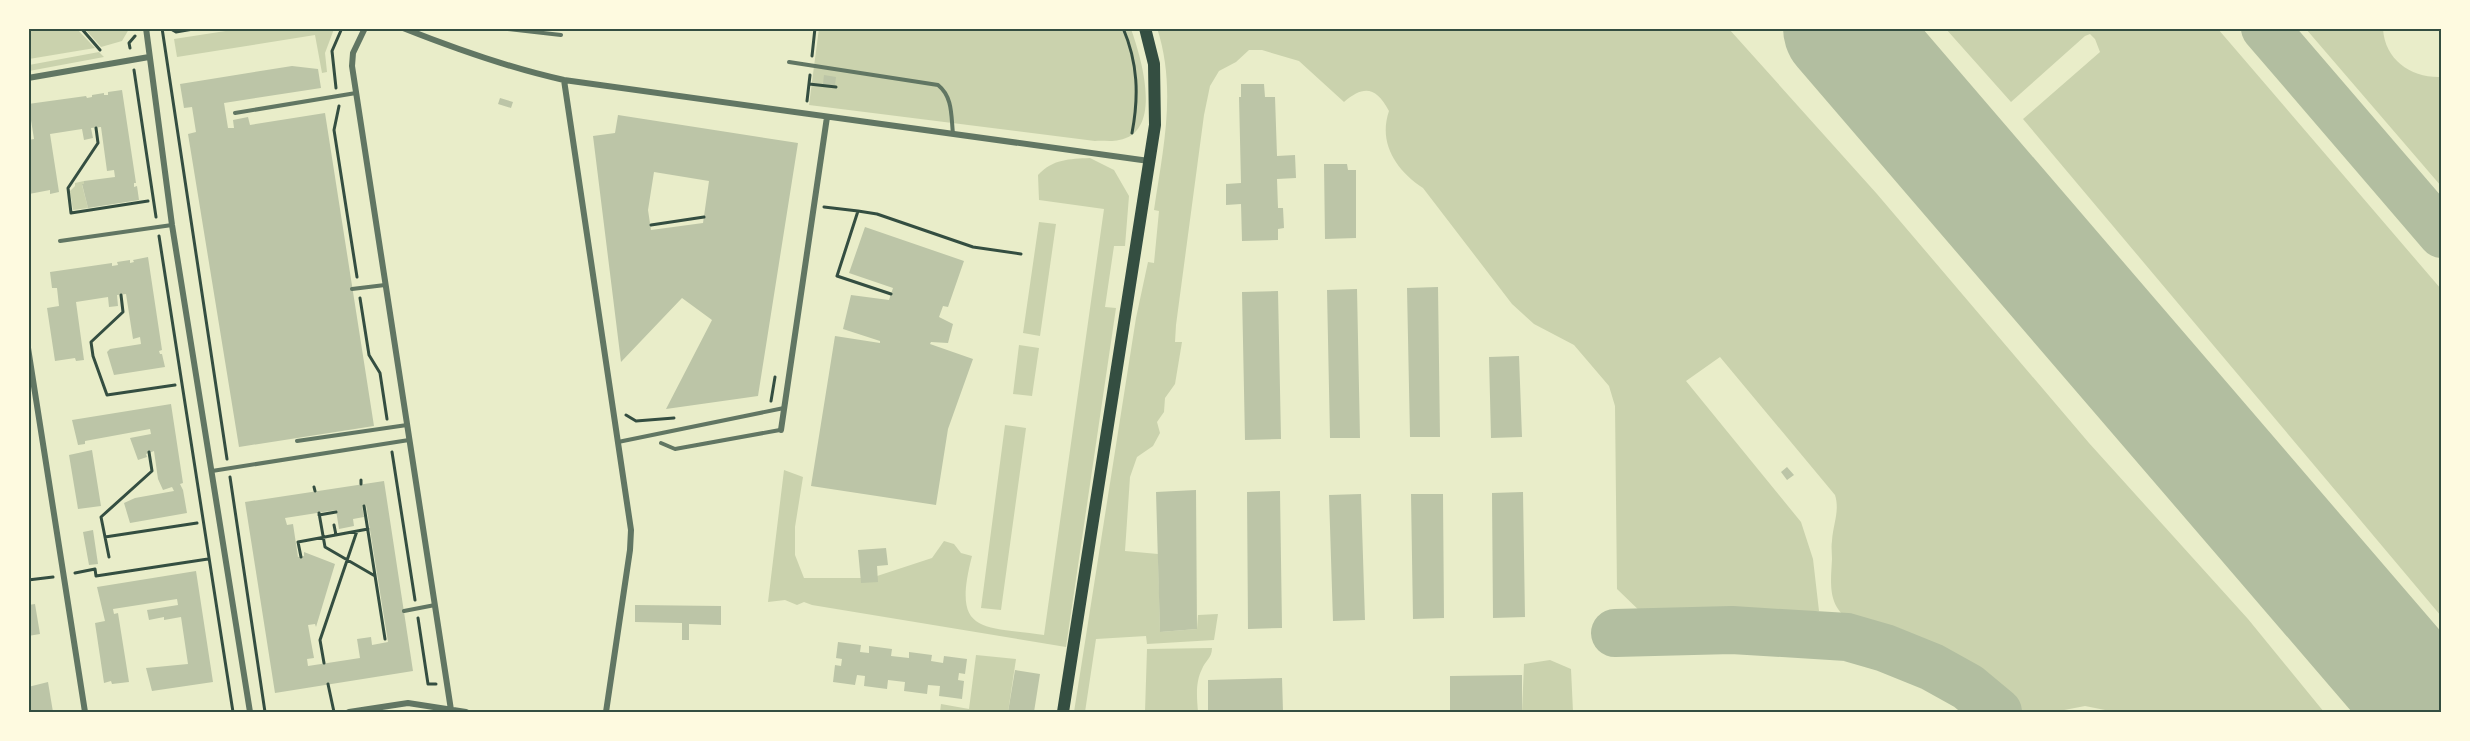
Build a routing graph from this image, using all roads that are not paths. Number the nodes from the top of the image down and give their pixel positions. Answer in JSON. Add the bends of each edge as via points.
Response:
{"nodes":[{"id":1,"x":146,"y":28,"type":"edge"},
{"id":2,"x":365,"y":28,"type":"edge"},
{"id":3,"x":403,"y":28,"type":"edge"},
{"id":4,"x":499,"y":28,"type":"edge"},
{"id":5,"x":1145,"y":28,"type":"edge"},
{"id":6,"x":413,"y":30,"type":"edge"},
{"id":7,"x":561,"y":35,"type":"dead end"},
{"id":8,"x":149,"y":57,"type":"junction"},
{"id":9,"x":789,"y":62,"type":"dead end"},
{"id":10,"x":28,"y":78,"type":"edge"},
{"id":11,"x":564,"y":80,"type":"junction"},
{"id":12,"x":356,"y":93,"type":"junction"},
{"id":13,"x":235,"y":113,"type":"dead end"},
{"id":14,"x":827,"y":117,"type":"junction"},
{"id":15,"x":953,"y":134,"type":"junction"},
{"id":16,"x":1149,"y":161,"type":"junction"},
{"id":17,"x":172,"y":225,"type":"junction"},
{"id":18,"x":60,"y":241,"type":"dead end"},
{"id":19,"x":385,"y":285,"type":"junction"},
{"id":20,"x":352,"y":289,"type":"dead end"},
{"id":21,"x":28,"y":348,"type":"edge"},
{"id":22,"x":784,"y":408,"type":"junction"},
{"id":23,"x":407,"y":425,"type":"junction"},
{"id":24,"x":781,"y":430,"type":"joint"},
{"id":25,"x":409,"y":440,"type":"junction"},
{"id":26,"x":297,"y":441,"type":"dead end"},
{"id":27,"x":617,"y":442,"type":"junction"},
{"id":28,"x":661,"y":443,"type":"dead end"},
{"id":29,"x":212,"y":471,"type":"junction"},
{"id":30,"x":435,"y":605,"type":"junction"},
{"id":31,"x":405,"y":611,"type":"dead end"},
{"id":32,"x":451,"y":710,"type":"junction"},
{"id":33,"x":85,"y":712,"type":"edge"},
{"id":34,"x":250,"y":712,"type":"edge"},
{"id":35,"x":349,"y":712,"type":"edge"},
{"id":36,"x":466,"y":712,"type":"edge"},
{"id":37,"x":606,"y":712,"type":"edge"},
{"id":38,"x":1063,"y":712,"type":"edge"}],
"edges":[{"from":1,"to":8,"type":"street"},
{"from":2,"to":12,"type":"street","via":[[352,61]]},
{"from":3,"to":6,"type":"street"},
{"from":4,"to":7,"type":"lane"},
{"from":5,"to":16,"type":"main road","via":[[1156,91]]},
{"from":6,"to":11,"type":"street","via":[[475,56]]},
{"from":8,"to":10,"type":"street"},
{"from":8,"to":17,"type":"street"},
{"from":9,"to":15,"type":"lane","via":[[938,85],[950,102]]},
{"from":11,"to":14,"type":"street"},
{"from":11,"to":27,"type":"street"},
{"from":12,"to":13,"type":"lane"},
{"from":12,"to":19,"type":"street"},
{"from":14,"to":15,"type":"street"},
{"from":14,"to":22,"type":"street"},
{"from":15,"to":16,"type":"street"},
{"from":16,"to":38,"type":"main road"},
{"from":17,"to":18,"type":"lane"},
{"from":17,"to":29,"type":"street"},
{"from":19,"to":20,"type":"lane"},
{"from":19,"to":23,"type":"street"},
{"from":21,"to":33,"type":"street"},
{"from":22,"to":24,"type":"street"},
{"from":22,"to":27,"type":"lane"},
{"from":23,"to":25,"type":"street"},
{"from":23,"to":26,"type":"lane"},
{"from":24,"to":28,"type":"lane","via":[[675,449]]},
{"from":25,"to":29,"type":"lane"},
{"from":25,"to":30,"type":"street"},
{"from":27,"to":37,"type":"street","via":[[631,530]]},
{"from":29,"to":34,"type":"street"},
{"from":30,"to":31,"type":"lane"},
{"from":30,"to":32,"type":"street"},
{"from":32,"to":35,"type":"street","via":[[408,703]]},
{"from":32,"to":36,"type":"street"}]}
